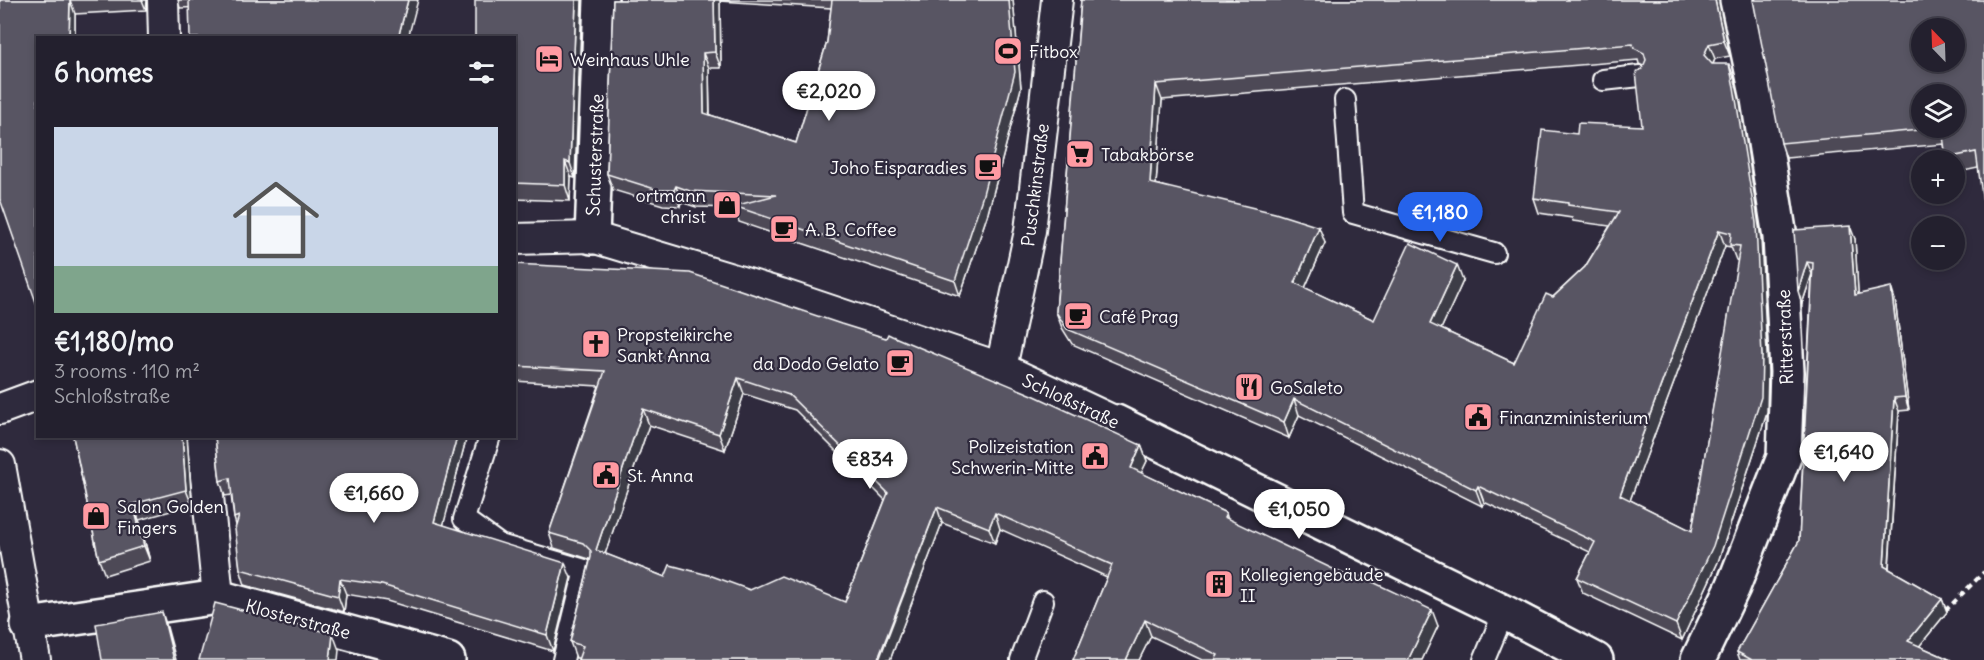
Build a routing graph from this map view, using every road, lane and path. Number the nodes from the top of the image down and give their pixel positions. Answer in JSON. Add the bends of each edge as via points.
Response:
{"nodes":[{"id":1,"x":163,"y":0,"type":"edge"},
{"id":2,"x":601,"y":0,"type":"edge"},
{"id":3,"x":1057,"y":0,"type":"edge"},
{"id":4,"x":1737,"y":0,"type":"edge"},
{"id":5,"x":164,"y":36,"type":"edge"},
{"id":6,"x":1640,"y":76,"type":"edge"},
{"id":7,"x":1603,"y":80,"type":"dead end"},
{"id":8,"x":1345,"y":100,"type":"dead end"},
{"id":9,"x":592,"y":237,"type":"junction"},
{"id":10,"x":516,"y":239,"type":"edge"},
{"id":11,"x":1494,"y":253,"type":"dead end"},
{"id":12,"x":1001,"y":368,"type":"junction"},
{"id":13,"x":36,"y":396,"type":"edge"},
{"id":14,"x":0,"y":409,"type":"edge"},
{"id":15,"x":202,"y":438,"type":"edge"},
{"id":16,"x":489,"y":438,"type":"edge"},
{"id":17,"x":1158,"y":443,"type":"joint"},
{"id":18,"x":0,"y":465,"type":"edge"},
{"id":19,"x":1984,"y":572,"type":"edge"},
{"id":20,"x":218,"y":597,"type":"junction"},
{"id":21,"x":1043,"y":601,"type":"dead end"},
{"id":22,"x":1946,"y":611,"type":"dead end"},
{"id":23,"x":1504,"y":612,"type":"junction"},
{"id":24,"x":28,"y":625,"type":"junction"},
{"id":25,"x":34,"y":660,"type":"edge"},
{"id":26,"x":448,"y":660,"type":"edge"},
{"id":27,"x":563,"y":660,"type":"edge"},
{"id":28,"x":1021,"y":660,"type":"edge"},
{"id":29,"x":1484,"y":660,"type":"edge"},
{"id":30,"x":1596,"y":660,"type":"edge"},
{"id":31,"x":1698,"y":660,"type":"edge"}],
"edges":[{"from":1,"to":5,"type":"street"},
{"from":2,"to":9,"type":"street","name":"Schusterstraße"},
{"from":3,"to":12,"type":"street","name":"Puschkinstraße","via":[[1030,231]]},
{"from":4,"to":31,"type":"street","name":"Ritterstraße","via":[[1741,68],[1780,237],[1787,372],[1784,456]]},
{"from":6,"to":7,"type":"lane"},
{"from":8,"to":11,"type":"lane","via":[[1353,213]]},
{"from":9,"to":10,"type":"street","name":"Schloßstraße"},
{"from":9,"to":12,"type":"street","name":"Schloßstraße","via":[[781,294]]},
{"from":12,"to":17,"type":"street","name":"Schloßstraße"},
{"from":13,"to":14,"type":"street"},
{"from":15,"to":20,"type":"street"},
{"from":16,"to":27,"type":"lane","via":[[464,519],[500,545],[588,562]]},
{"from":17,"to":23,"type":"street","name":"Schloßstraße"},
{"from":18,"to":24,"type":"street"},
{"from":19,"to":22,"type":"path"},
{"from":20,"to":24,"type":"street","name":"Klosterstraße"},
{"from":20,"to":26,"type":"street","name":"Klosterstraße"},
{"from":21,"to":28,"type":"lane"},
{"from":23,"to":29,"type":"lane"},
{"from":23,"to":30,"type":"street","name":"Schloßstraße"},
{"from":24,"to":25,"type":"street"}]}
